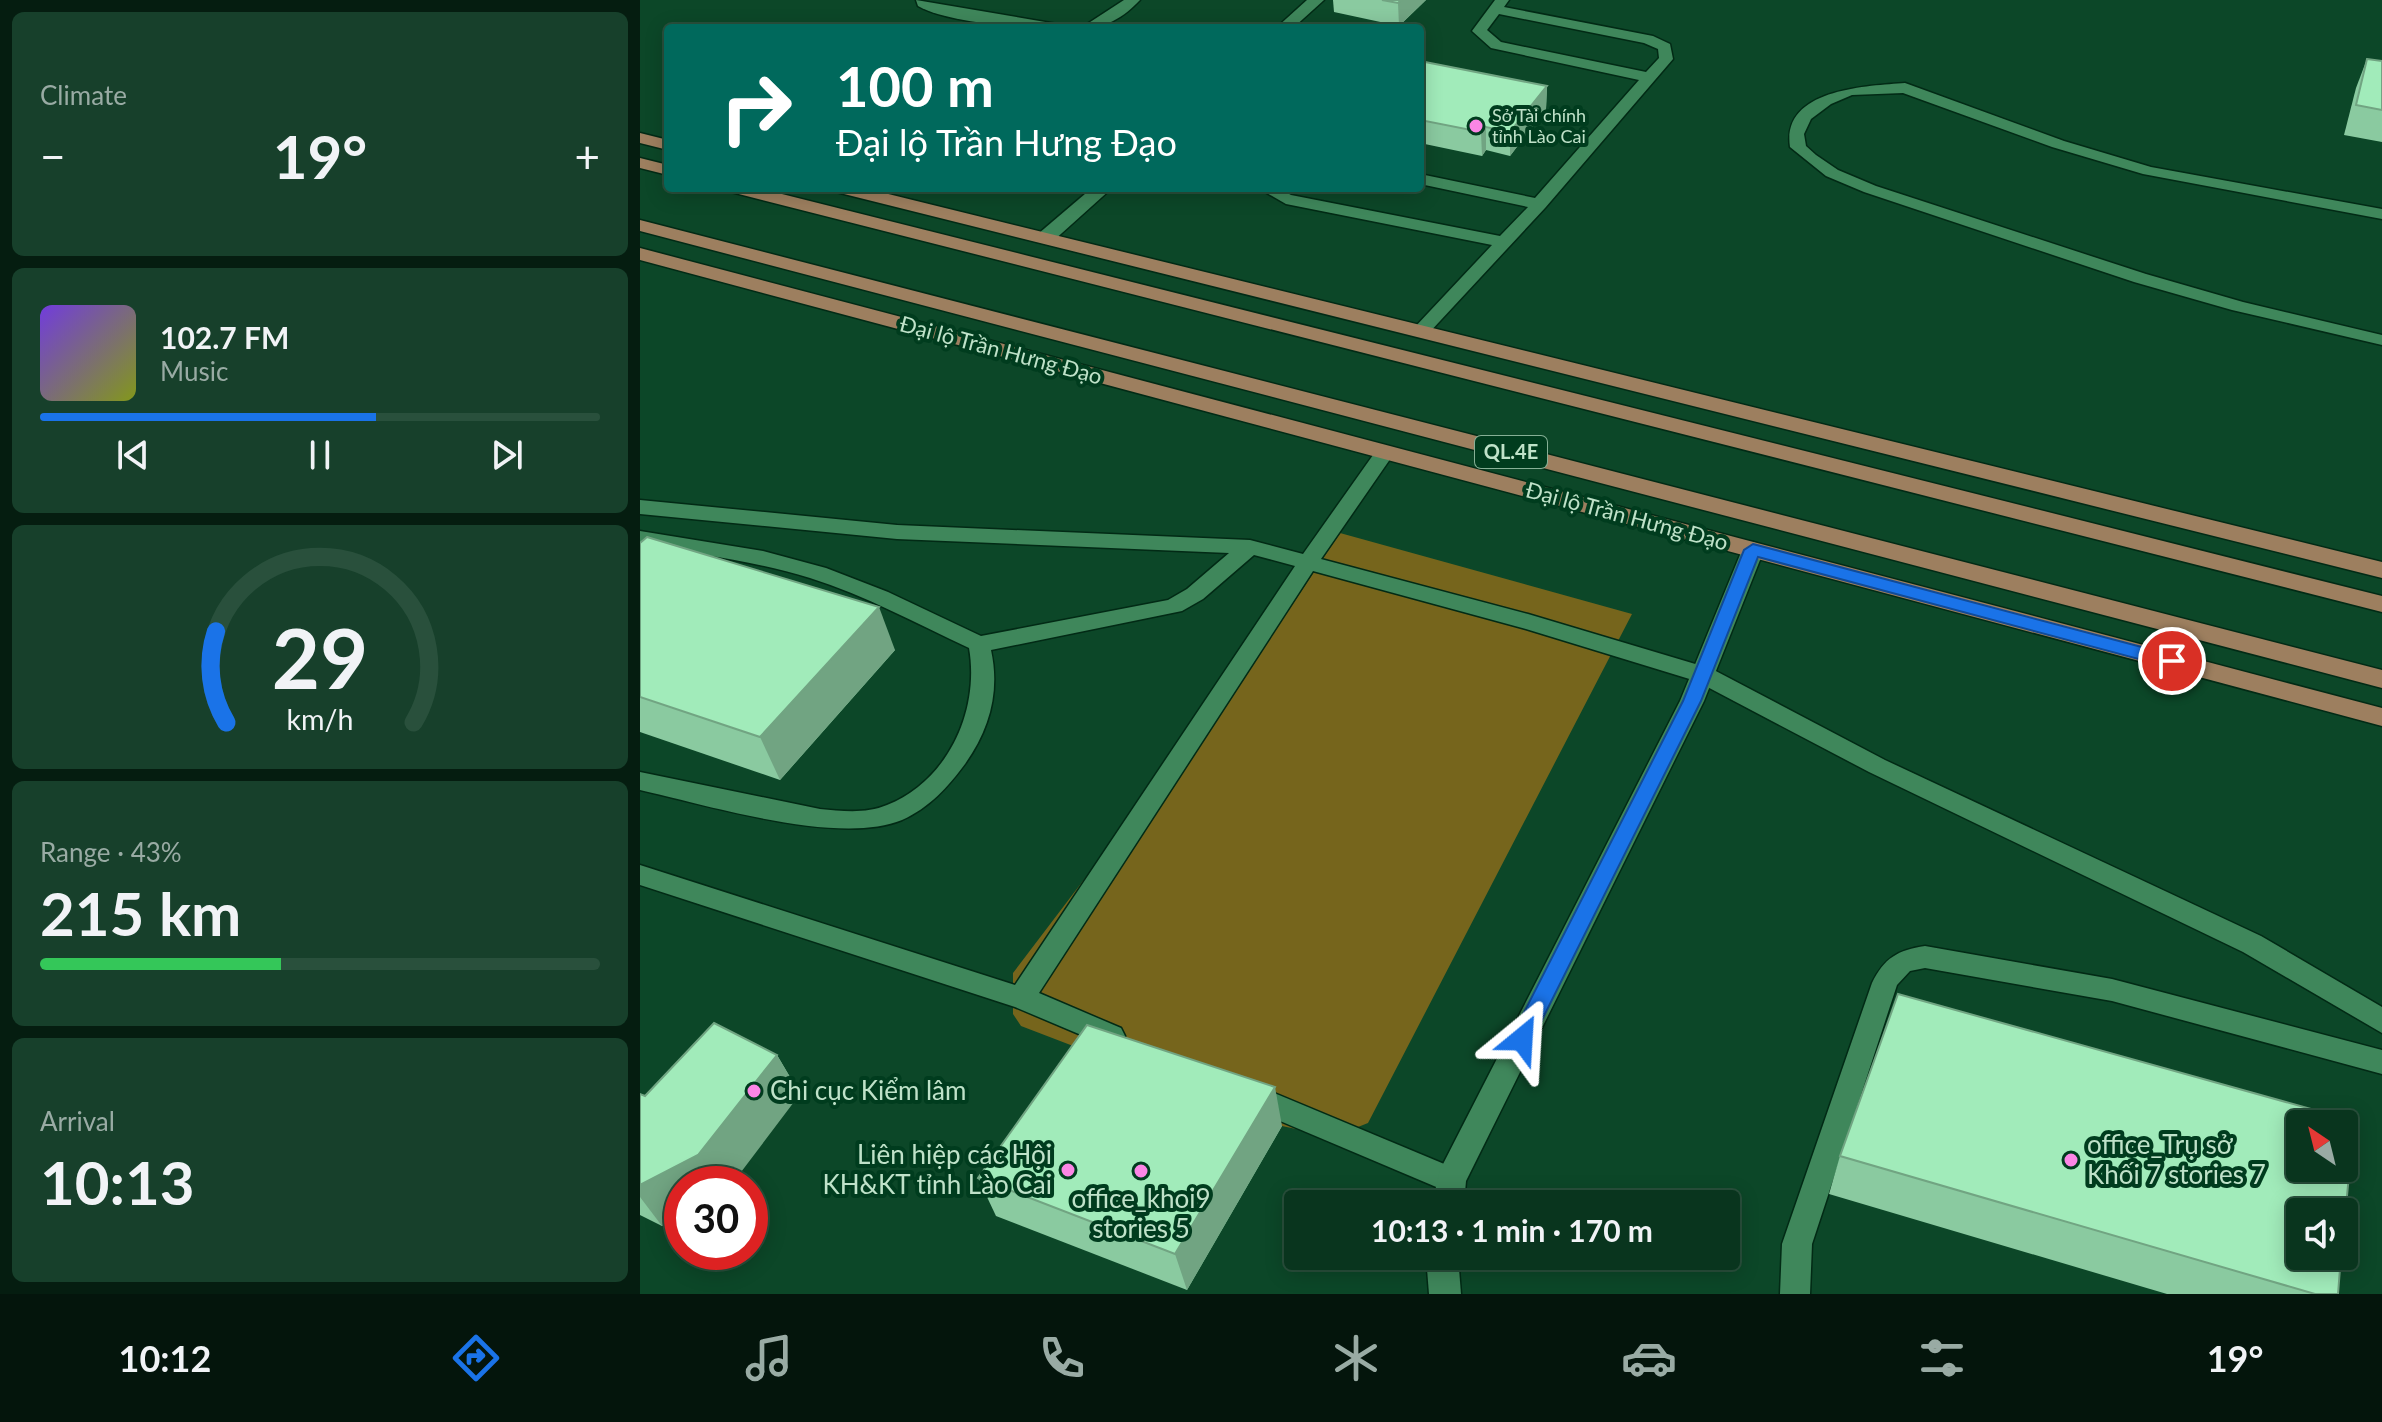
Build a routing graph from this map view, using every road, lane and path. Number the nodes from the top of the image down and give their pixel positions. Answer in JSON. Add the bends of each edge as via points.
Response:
{"nodes":[{"id":1,"x":923,"y":0,"type":"edge"},
{"id":2,"x":1133,"y":0,"type":"edge"},
{"id":3,"x":1316,"y":0,"type":"edge"},
{"id":4,"x":1498,"y":4,"type":"edge"},
{"id":5,"x":1031,"y":24,"type":"edge"},
{"id":6,"x":1098,"y":24,"type":"edge"},
{"id":7,"x":1289,"y":24,"type":"edge"},
{"id":8,"x":1651,"y":78,"type":"junction"},
{"id":9,"x":640,"y":138,"type":"edge"},
{"id":10,"x":664,"y":144,"type":"edge"},
{"id":11,"x":640,"y":163,"type":"edge"},
{"id":12,"x":664,"y":169,"type":"edge"},
{"id":13,"x":1424,"y":180,"type":"edge"},
{"id":14,"x":753,"y":192,"type":"edge"},
{"id":15,"x":858,"y":192,"type":"edge"},
{"id":16,"x":1098,"y":192,"type":"edge"},
{"id":17,"x":1273,"y":192,"type":"edge"},
{"id":18,"x":1539,"y":204,"type":"junction"},
{"id":19,"x":2382,"y":214,"type":"edge"},
{"id":20,"x":640,"y":225,"type":"edge"},
{"id":21,"x":1045,"y":238,"type":"junction"},
{"id":22,"x":1504,"y":242,"type":"junction"},
{"id":23,"x":640,"y":254,"type":"edge"},
{"id":24,"x":1421,"y":331,"type":"junction"},
{"id":25,"x":2382,"y":340,"type":"edge"},
{"id":26,"x":1385,"y":452,"type":"junction"},
{"id":27,"x":640,"y":507,"type":"edge"},
{"id":28,"x":640,"y":538,"type":"edge"},
{"id":29,"x":1250,"y":547,"type":"junction"},
{"id":30,"x":1753,"y":550,"type":"junction"},
{"id":31,"x":1309,"y":561,"type":"junction"},
{"id":32,"x":2382,"y":570,"type":"edge"},
{"id":33,"x":2382,"y":604,"type":"edge"},
{"id":34,"x":979,"y":644,"type":"junction"},
{"id":35,"x":1704,"y":675,"type":"junction"},
{"id":36,"x":2382,"y":679,"type":"edge"},
{"id":37,"x":2382,"y":717,"type":"edge"},
{"id":38,"x":640,"y":781,"type":"edge"},
{"id":39,"x":640,"y":875,"type":"edge"},
{"id":40,"x":1021,"y":998,"type":"junction"},
{"id":41,"x":2382,"y":1021,"type":"edge"},
{"id":42,"x":1136,"y":1046,"type":"edge"},
{"id":43,"x":2382,"y":1062,"type":"edge"},
{"id":44,"x":1222,"y":1083,"type":"edge"},
{"id":45,"x":1445,"y":1190,"type":"edge"},
{"id":46,"x":1450,"y":1190,"type":"edge"},
{"id":47,"x":1443,"y":1270,"type":"edge"},
{"id":48,"x":1445,"y":1294,"type":"edge"},
{"id":49,"x":1795,"y":1294,"type":"edge"}],
"edges":[{"from":1,"to":5,"type":"lane","via":[[934,9]]},
{"from":2,"to":6,"type":"lane"},
{"from":3,"to":7,"type":"street"},
{"from":4,"to":8,"type":"lane","via":[[1665,47],[1666,59]]},
{"from":4,"to":8,"type":"lane","via":[[1479,31],[1496,45]]},
{"from":8,"to":18,"type":"lane"},
{"from":9,"to":10,"type":"main road"},
{"from":11,"to":12,"type":"main road"},
{"from":13,"to":18,"type":"lane"},
{"from":14,"to":33,"type":"main road"},
{"from":15,"to":21,"type":"main road"},
{"from":16,"to":21,"type":"street"},
{"from":17,"to":22,"type":"lane","via":[[1286,199]]},
{"from":18,"to":22,"type":"lane"},
{"from":19,"to":25,"type":"lane","via":[[2149,171],[1905,88],[1850,91],[1826,101],[1804,117],[1796,134],[1798,147],[1810,158],[1870,189],[2140,278]]},
{"from":20,"to":36,"type":"main road","name":"Đại lộ Trần Hưng Đạo","number":"QL.4E"},
{"from":21,"to":24,"type":"main road"},
{"from":22,"to":24,"type":"lane"},
{"from":23,"to":26,"type":"main road","name":"Đại lộ Trần Hưng Đạo"},
{"from":24,"to":32,"type":"main road"},
{"from":26,"to":30,"type":"main road","name":"Đại lộ Trần Hưng Đạo"},
{"from":26,"to":31,"type":"lane"},
{"from":27,"to":29,"type":"lane","via":[[897,532]]},
{"from":28,"to":34,"type":"lane","via":[[819,573]]},
{"from":29,"to":31,"type":"lane"},
{"from":29,"to":34,"type":"lane","via":[[1174,606]]},
{"from":30,"to":35,"type":"street"},
{"from":30,"to":37,"type":"main road","name":"Đại lộ Trần Hưng Đạo"},
{"from":31,"to":35,"type":"lane"},
{"from":31,"to":40,"type":"lane"},
{"from":34,"to":38,"type":"lane","via":[[986,674],[981,710],[966,743],[945,775],[918,800],[882,818],[854,823],[813,818]]},
{"from":35,"to":41,"type":"lane","via":[[1877,766],[2252,944]]},
{"from":35,"to":46,"type":"street"},
{"from":39,"to":40,"type":"lane"},
{"from":40,"to":42,"type":"lane"},
{"from":43,"to":49,"type":"lane","via":[[2112,990],[1925,957],[1903,960],[1885,983],[1797,1244]]},
{"from":44,"to":45,"type":"lane"},
{"from":47,"to":48,"type":"street"}]}
